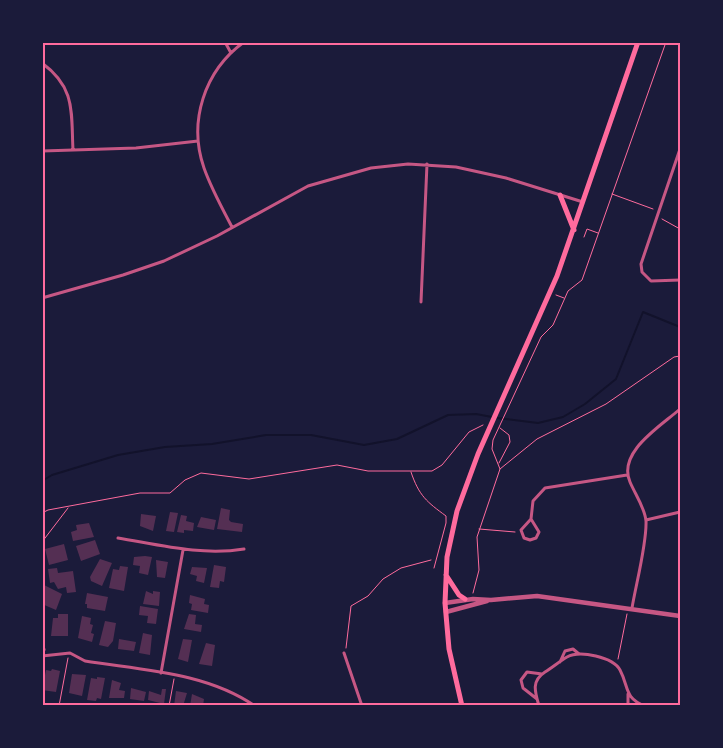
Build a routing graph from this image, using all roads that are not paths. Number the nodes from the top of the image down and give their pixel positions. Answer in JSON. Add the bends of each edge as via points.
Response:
{"nodes":[{"id":1,"x":225,"y":42,"type":"edge"},
{"id":2,"x":244,"y":42,"type":"edge"},
{"id":3,"x":638,"y":42,"type":"edge"},
{"id":4,"x":231,"y":53,"type":"junction"},
{"id":5,"x":42,"y":63,"type":"edge"},
{"id":6,"x":198,"y":141,"type":"junction"},
{"id":7,"x":680,"y":149,"type":"edge"},
{"id":8,"x":73,"y":150,"type":"junction"},
{"id":9,"x":42,"y":151,"type":"edge"},
{"id":10,"x":427,"y":164,"type":"junction"},
{"id":11,"x":560,"y":195,"type":"junction"},
{"id":12,"x":583,"y":202,"type":"junction"},
{"id":13,"x":232,"y":227,"type":"junction"},
{"id":14,"x":574,"y":230,"type":"junction"},
{"id":15,"x":680,"y":280,"type":"edge"},
{"id":16,"x":42,"y":298,"type":"edge"},
{"id":17,"x":420,"y":302,"type":"dead end"},
{"id":18,"x":680,"y":409,"type":"edge"},
{"id":19,"x":627,"y":475,"type":"junction"},
{"id":20,"x":680,"y":512,"type":"edge"},
{"id":21,"x":531,"y":520,"type":"junction"},
{"id":22,"x":646,"y":520,"type":"junction"},
{"id":23,"x":118,"y":538,"type":"dead end"},
{"id":24,"x":244,"y":549,"type":"dead end"},
{"id":25,"x":183,"y":550,"type":"junction"},
{"id":26,"x":446,"y":575,"type":"junction"},
{"id":27,"x":465,"y":599,"type":"junction"},
{"id":28,"x":491,"y":600,"type":"junction"},
{"id":29,"x":445,"y":603,"type":"junction"},
{"id":30,"x":630,"y":608,"type":"junction"},
{"id":31,"x":446,"y":612,"type":"junction"},
{"id":32,"x":680,"y":616,"type":"edge"},
{"id":33,"x":344,"y":653,"type":"road end"},
{"id":34,"x":579,"y":654,"type":"junction"},
{"id":35,"x":44,"y":656,"type":"edge"},
{"id":36,"x":560,"y":662,"type":"junction"},
{"id":37,"x":161,"y":673,"type":"junction"},
{"id":38,"x":542,"y":674,"type":"junction"},
{"id":39,"x":628,"y":694,"type":"junction"},
{"id":40,"x":537,"y":700,"type":"junction"},
{"id":41,"x":255,"y":706,"type":"edge"},
{"id":42,"x":362,"y":706,"type":"edge"},
{"id":43,"x":462,"y":706,"type":"edge"},
{"id":44,"x":539,"y":706,"type":"edge"},
{"id":45,"x":628,"y":706,"type":"edge"},
{"id":46,"x":645,"y":706,"type":"edge"}],
"edges":[{"from":1,"to":4,"type":"street"},
{"from":2,"to":4,"type":"street"},
{"from":3,"to":12,"type":"main road"},
{"from":4,"to":6,"type":"street","via":[[214,73],[203,95]]},
{"from":5,"to":8,"type":"street","via":[[60,77],[68,91]]},
{"from":6,"to":8,"type":"street","via":[[136,148]]},
{"from":6,"to":13,"type":"street","via":[[204,167]]},
{"from":7,"to":15,"type":"street","via":[[641,264],[642,272],[651,280]]},
{"from":8,"to":9,"type":"street"},
{"from":10,"to":11,"type":"street","via":[[487,173]]},
{"from":10,"to":13,"type":"street","via":[[371,168],[323,180],[290,194]]},
{"from":10,"to":17,"type":"street"},
{"from":11,"to":12,"type":"street"},
{"from":11,"to":14,"type":"main road"},
{"from":12,"to":14,"type":"main road"},
{"from":13,"to":16,"type":"street","via":[[193,248],[146,267]]},
{"from":14,"to":26,"type":"main road","via":[[472,468],[457,511]]},
{"from":18,"to":19,"type":"street","via":[[633,452]]},
{"from":19,"to":21,"type":"street","via":[[545,488],[533,501]]},
{"from":19,"to":22,"type":"street"},
{"from":20,"to":22,"type":"street"},
{"from":21,"to":21,"type":"street","via":[[521,532],[527,540],[536,538],[538,529]]},
{"from":22,"to":30,"type":"street"},
{"from":23,"to":25,"type":"street"},
{"from":24,"to":25,"type":"street","via":[[226,552]]},
{"from":25,"to":37,"type":"street"},
{"from":26,"to":27,"type":"main road"},
{"from":26,"to":29,"type":"main road"},
{"from":27,"to":28,"type":"street"},
{"from":27,"to":29,"type":"street"},
{"from":28,"to":30,"type":"street","via":[[536,596]]},
{"from":28,"to":31,"type":"street"},
{"from":29,"to":31,"type":"main road"},
{"from":30,"to":32,"type":"street"},
{"from":31,"to":43,"type":"main road","via":[[449,649]]},
{"from":33,"to":42,"type":"street"},
{"from":34,"to":36,"type":"street"},
{"from":34,"to":36,"type":"street","via":[[573,649],[565,651]]},
{"from":34,"to":39,"type":"street","via":[[615,663]]},
{"from":35,"to":37,"type":"street","via":[[70,653],[85,661]]},
{"from":36,"to":38,"type":"street"},
{"from":37,"to":41,"type":"street","via":[[233,691]]},
{"from":38,"to":40,"type":"street","via":[[534,688]]},
{"from":38,"to":40,"type":"street","via":[[528,672],[521,680],[523,688]]},
{"from":39,"to":45,"type":"street"},
{"from":39,"to":46,"type":"street"},
{"from":40,"to":44,"type":"street"}]}
